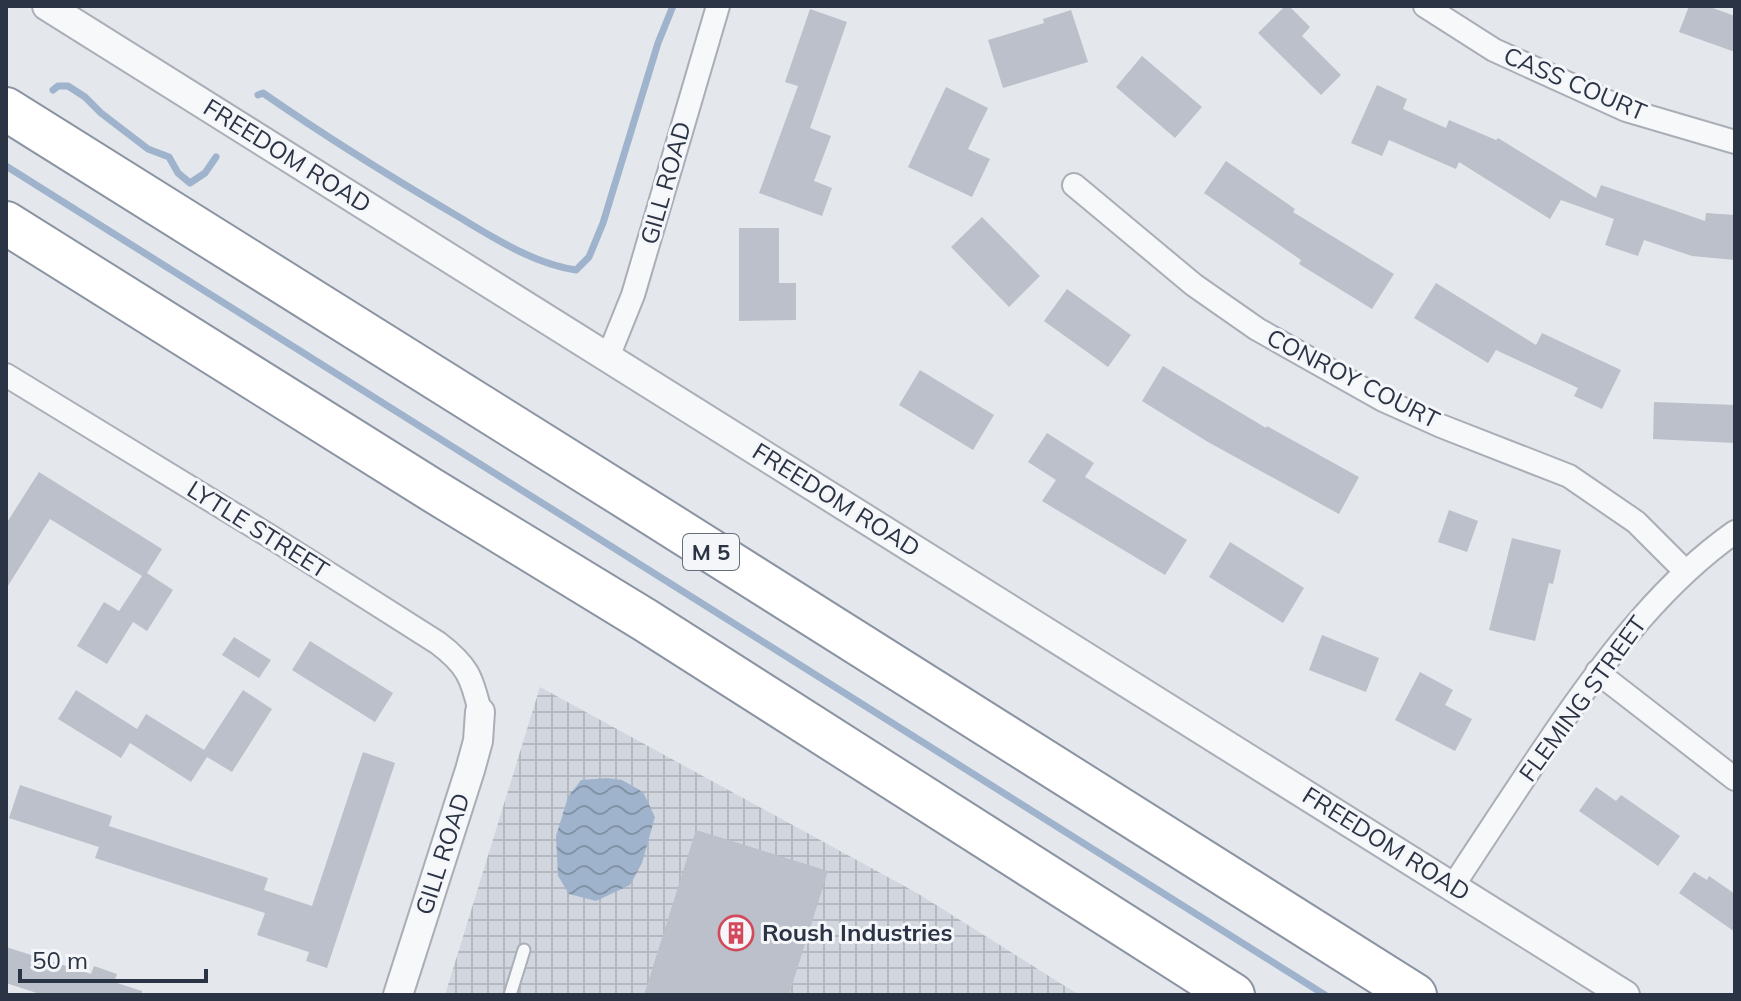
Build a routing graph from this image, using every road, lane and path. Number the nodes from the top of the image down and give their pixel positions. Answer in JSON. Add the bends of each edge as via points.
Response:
{"nodes":[{"id":1,"x":47,"y":6,"type":"edge"},
{"id":2,"x":718,"y":6,"type":"edge"},
{"id":3,"x":1425,"y":6,"type":"edge"},
{"id":4,"x":6,"y":109,"type":"edge"},
{"id":5,"x":1735,"y":142,"type":"edge"},
{"id":6,"x":1074,"y":185,"type":"dead end"},
{"id":7,"x":6,"y":223,"type":"edge"},
{"id":8,"x":608,"y":357,"type":"junction"},
{"id":9,"x":6,"y":375,"type":"edge"},
{"id":10,"x":1735,"y":532,"type":"edge"},
{"id":11,"x":1686,"y":572,"type":"junction"},
{"id":12,"x":1597,"y":672,"type":"junction"},
{"id":13,"x":480,"y":712,"type":"joint"},
{"id":14,"x":1735,"y":779,"type":"edge"},
{"id":15,"x":1453,"y":886,"type":"junction"},
{"id":16,"x":524,"y":950,"type":"dead end"},
{"id":17,"x":398,"y":995,"type":"edge"},
{"id":18,"x":510,"y":995,"type":"edge"},
{"id":19,"x":1233,"y":995,"type":"edge"},
{"id":20,"x":1415,"y":995,"type":"edge"},
{"id":21,"x":1625,"y":995,"type":"edge"}],
"edges":[{"from":1,"to":8,"type":"street","name":"FREEDOM ROAD"},
{"from":2,"to":8,"type":"street","name":"GILL ROAD","via":[[633,295]]},
{"from":3,"to":5,"type":"street","name":"CASS COURT","via":[[1494,50],[1626,110]]},
{"from":4,"to":20,"type":"highway","number":"M 5"},
{"from":6,"to":11,"type":"street","name":"CONROY COURT","via":[[1194,285],[1257,329],[1383,400],[1569,476],[1636,522]]},
{"from":7,"to":19,"type":"highway","via":[[645,620]]},
{"from":8,"to":15,"type":"street","name":"FREEDOM ROAD"},
{"from":9,"to":13,"type":"street","name":"LYTLE STREET","via":[[438,643],[465,670]]},
{"from":10,"to":11,"type":"street","name":"FLEMING STREET"},
{"from":11,"to":12,"type":"street","name":"FLEMING STREET"},
{"from":12,"to":14,"type":"street"},
{"from":12,"to":15,"type":"street","name":"FLEMING STREET"},
{"from":13,"to":17,"type":"street","name":"GILL ROAD","via":[[470,770]]},
{"from":15,"to":21,"type":"street","name":"FREEDOM ROAD"},
{"from":16,"to":18,"type":"lane"}]}
